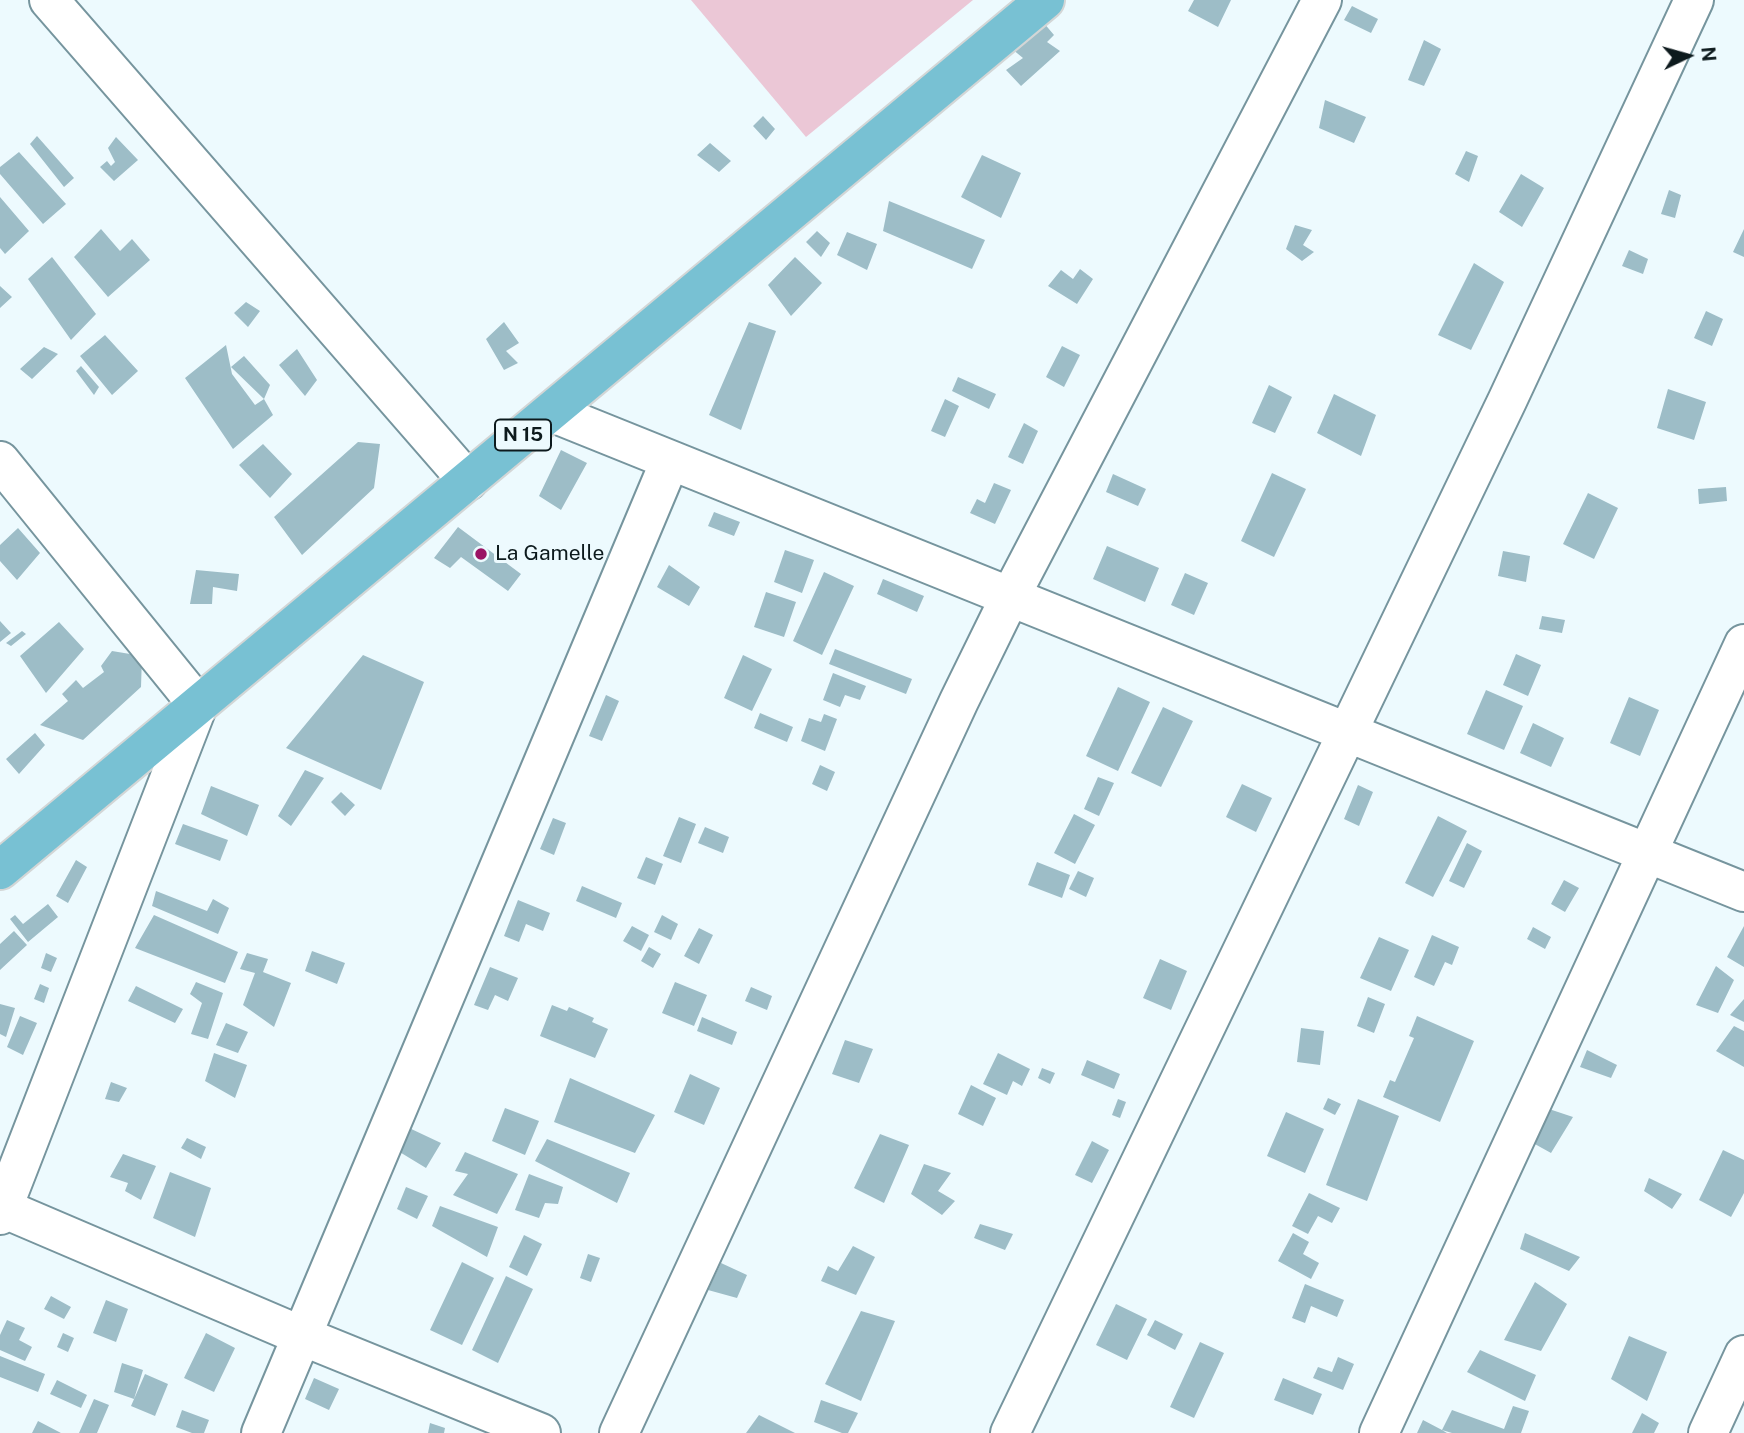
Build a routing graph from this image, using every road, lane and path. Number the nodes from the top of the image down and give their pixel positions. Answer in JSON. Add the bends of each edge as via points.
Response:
{"nodes":[{"id":1,"x":49,"y":0,"type":"edge"},
{"id":2,"x":1045,"y":0,"type":"edge"},
{"id":3,"x":1322,"y":0,"type":"edge"},
{"id":4,"x":1694,"y":0,"type":"edge"},
{"id":5,"x":551,"y":412,"type":"junction"},
{"id":6,"x":0,"y":461,"type":"edge"},
{"id":7,"x":670,"y":461,"type":"junction"},
{"id":8,"x":468,"y":481,"type":"junction"},
{"id":9,"x":1010,"y":597,"type":"junction"},
{"id":10,"x":1744,"y":643,"type":"edge"},
{"id":11,"x":198,"y":705,"type":"junction"},
{"id":12,"x":1348,"y":733,"type":"junction"},
{"id":13,"x":1647,"y":853,"type":"junction"},
{"id":14,"x":0,"y":870,"type":"edge"},
{"id":15,"x":1744,"y":892,"type":"edge"},
{"id":16,"x":1,"y":1210,"type":"edge"},
{"id":17,"x":302,"y":1336,"type":"junction"},
{"id":18,"x":1744,"y":1355,"type":"edge"},
{"id":19,"x":261,"y":1433,"type":"edge"},
{"id":20,"x":541,"y":1433,"type":"edge"},
{"id":21,"x":619,"y":1433,"type":"edge"},
{"id":22,"x":1010,"y":1433,"type":"edge"},
{"id":23,"x":1379,"y":1433,"type":"edge"},
{"id":24,"x":1708,"y":1433,"type":"edge"}],
"edges":[{"from":1,"to":8,"type":"street"},
{"from":2,"to":5,"type":"main road","number":"N 15"},
{"from":3,"to":9,"type":"street"},
{"from":4,"to":12,"type":"street"},
{"from":5,"to":7,"type":"street"},
{"from":5,"to":8,"type":"main road","number":"N 15"},
{"from":6,"to":11,"type":"street"},
{"from":7,"to":9,"type":"street"},
{"from":7,"to":17,"type":"street"},
{"from":8,"to":11,"type":"main road","number":"N 15"},
{"from":9,"to":12,"type":"street"},
{"from":9,"to":21,"type":"street"},
{"from":10,"to":13,"type":"street"},
{"from":11,"to":14,"type":"main road","number":"N 15"},
{"from":11,"to":16,"type":"street"},
{"from":12,"to":13,"type":"street"},
{"from":12,"to":22,"type":"street"},
{"from":13,"to":15,"type":"street"},
{"from":13,"to":23,"type":"street"},
{"from":16,"to":17,"type":"street"},
{"from":17,"to":19,"type":"street"},
{"from":17,"to":20,"type":"street"},
{"from":18,"to":24,"type":"street"}]}
